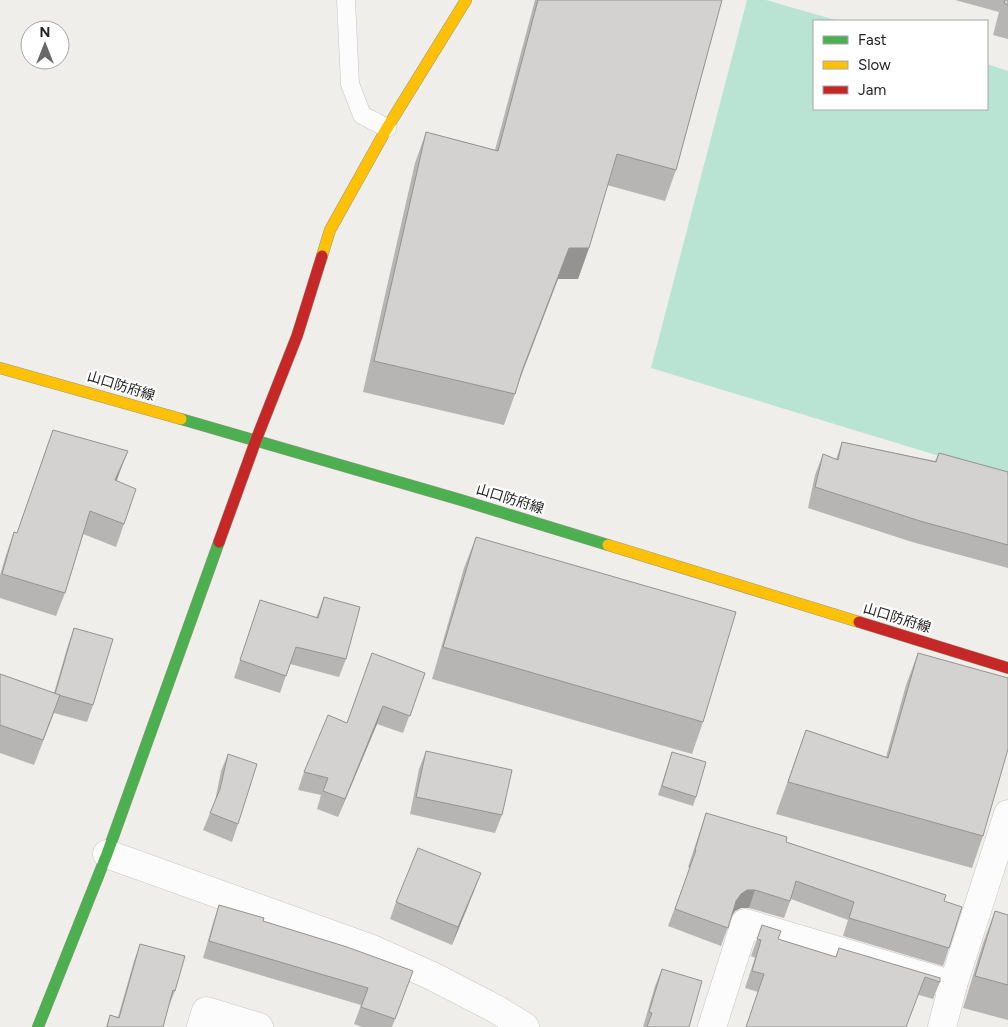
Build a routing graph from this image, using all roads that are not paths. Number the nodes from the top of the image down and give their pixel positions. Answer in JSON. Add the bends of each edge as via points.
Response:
{"nodes":[{"id":1,"x":346,"y":0,"type":"edge"},
{"id":2,"x":466,"y":0,"type":"edge"},
{"id":3,"x":387,"y":128,"type":"junction"},
{"id":4,"x":0,"y":368,"type":"edge"},
{"id":5,"x":256,"y":440,"type":"junction"},
{"id":6,"x":1008,"y":668,"type":"edge"},
{"id":7,"x":1008,"y":814,"type":"edge"},
{"id":8,"x":107,"y":854,"type":"junction"},
{"id":9,"x":953,"y":985,"type":"junction"},
{"id":10,"x":38,"y":1027,"type":"edge"},
{"id":11,"x":200,"y":1027,"type":"edge"},
{"id":12,"x":259,"y":1027,"type":"edge"},
{"id":13,"x":525,"y":1027,"type":"edge"},
{"id":14,"x":712,"y":1027,"type":"edge"},
{"id":15,"x":942,"y":1027,"type":"edge"}],
"edges":[{"from":1,"to":3,"type":"lane","via":[[350,84],[362,115]]},
{"from":2,"to":3,"type":"street"},
{"from":3,"to":5,"type":"street","via":[[330,230],[297,336]]},
{"from":4,"to":5,"type":"street","name":"山口防府線"},
{"from":5,"to":6,"type":"street","name":"山口防府線"},
{"from":5,"to":8,"type":"street"},
{"from":7,"to":9,"type":"street"},
{"from":8,"to":10,"type":"street"},
{"from":8,"to":13,"type":"street","via":[[372,949],[432,976]]},
{"from":9,"to":14,"type":"street","via":[[746,923]]},
{"from":9,"to":15,"type":"street"},
{"from":11,"to":12,"type":"street","via":[[206,1011]]}]}
